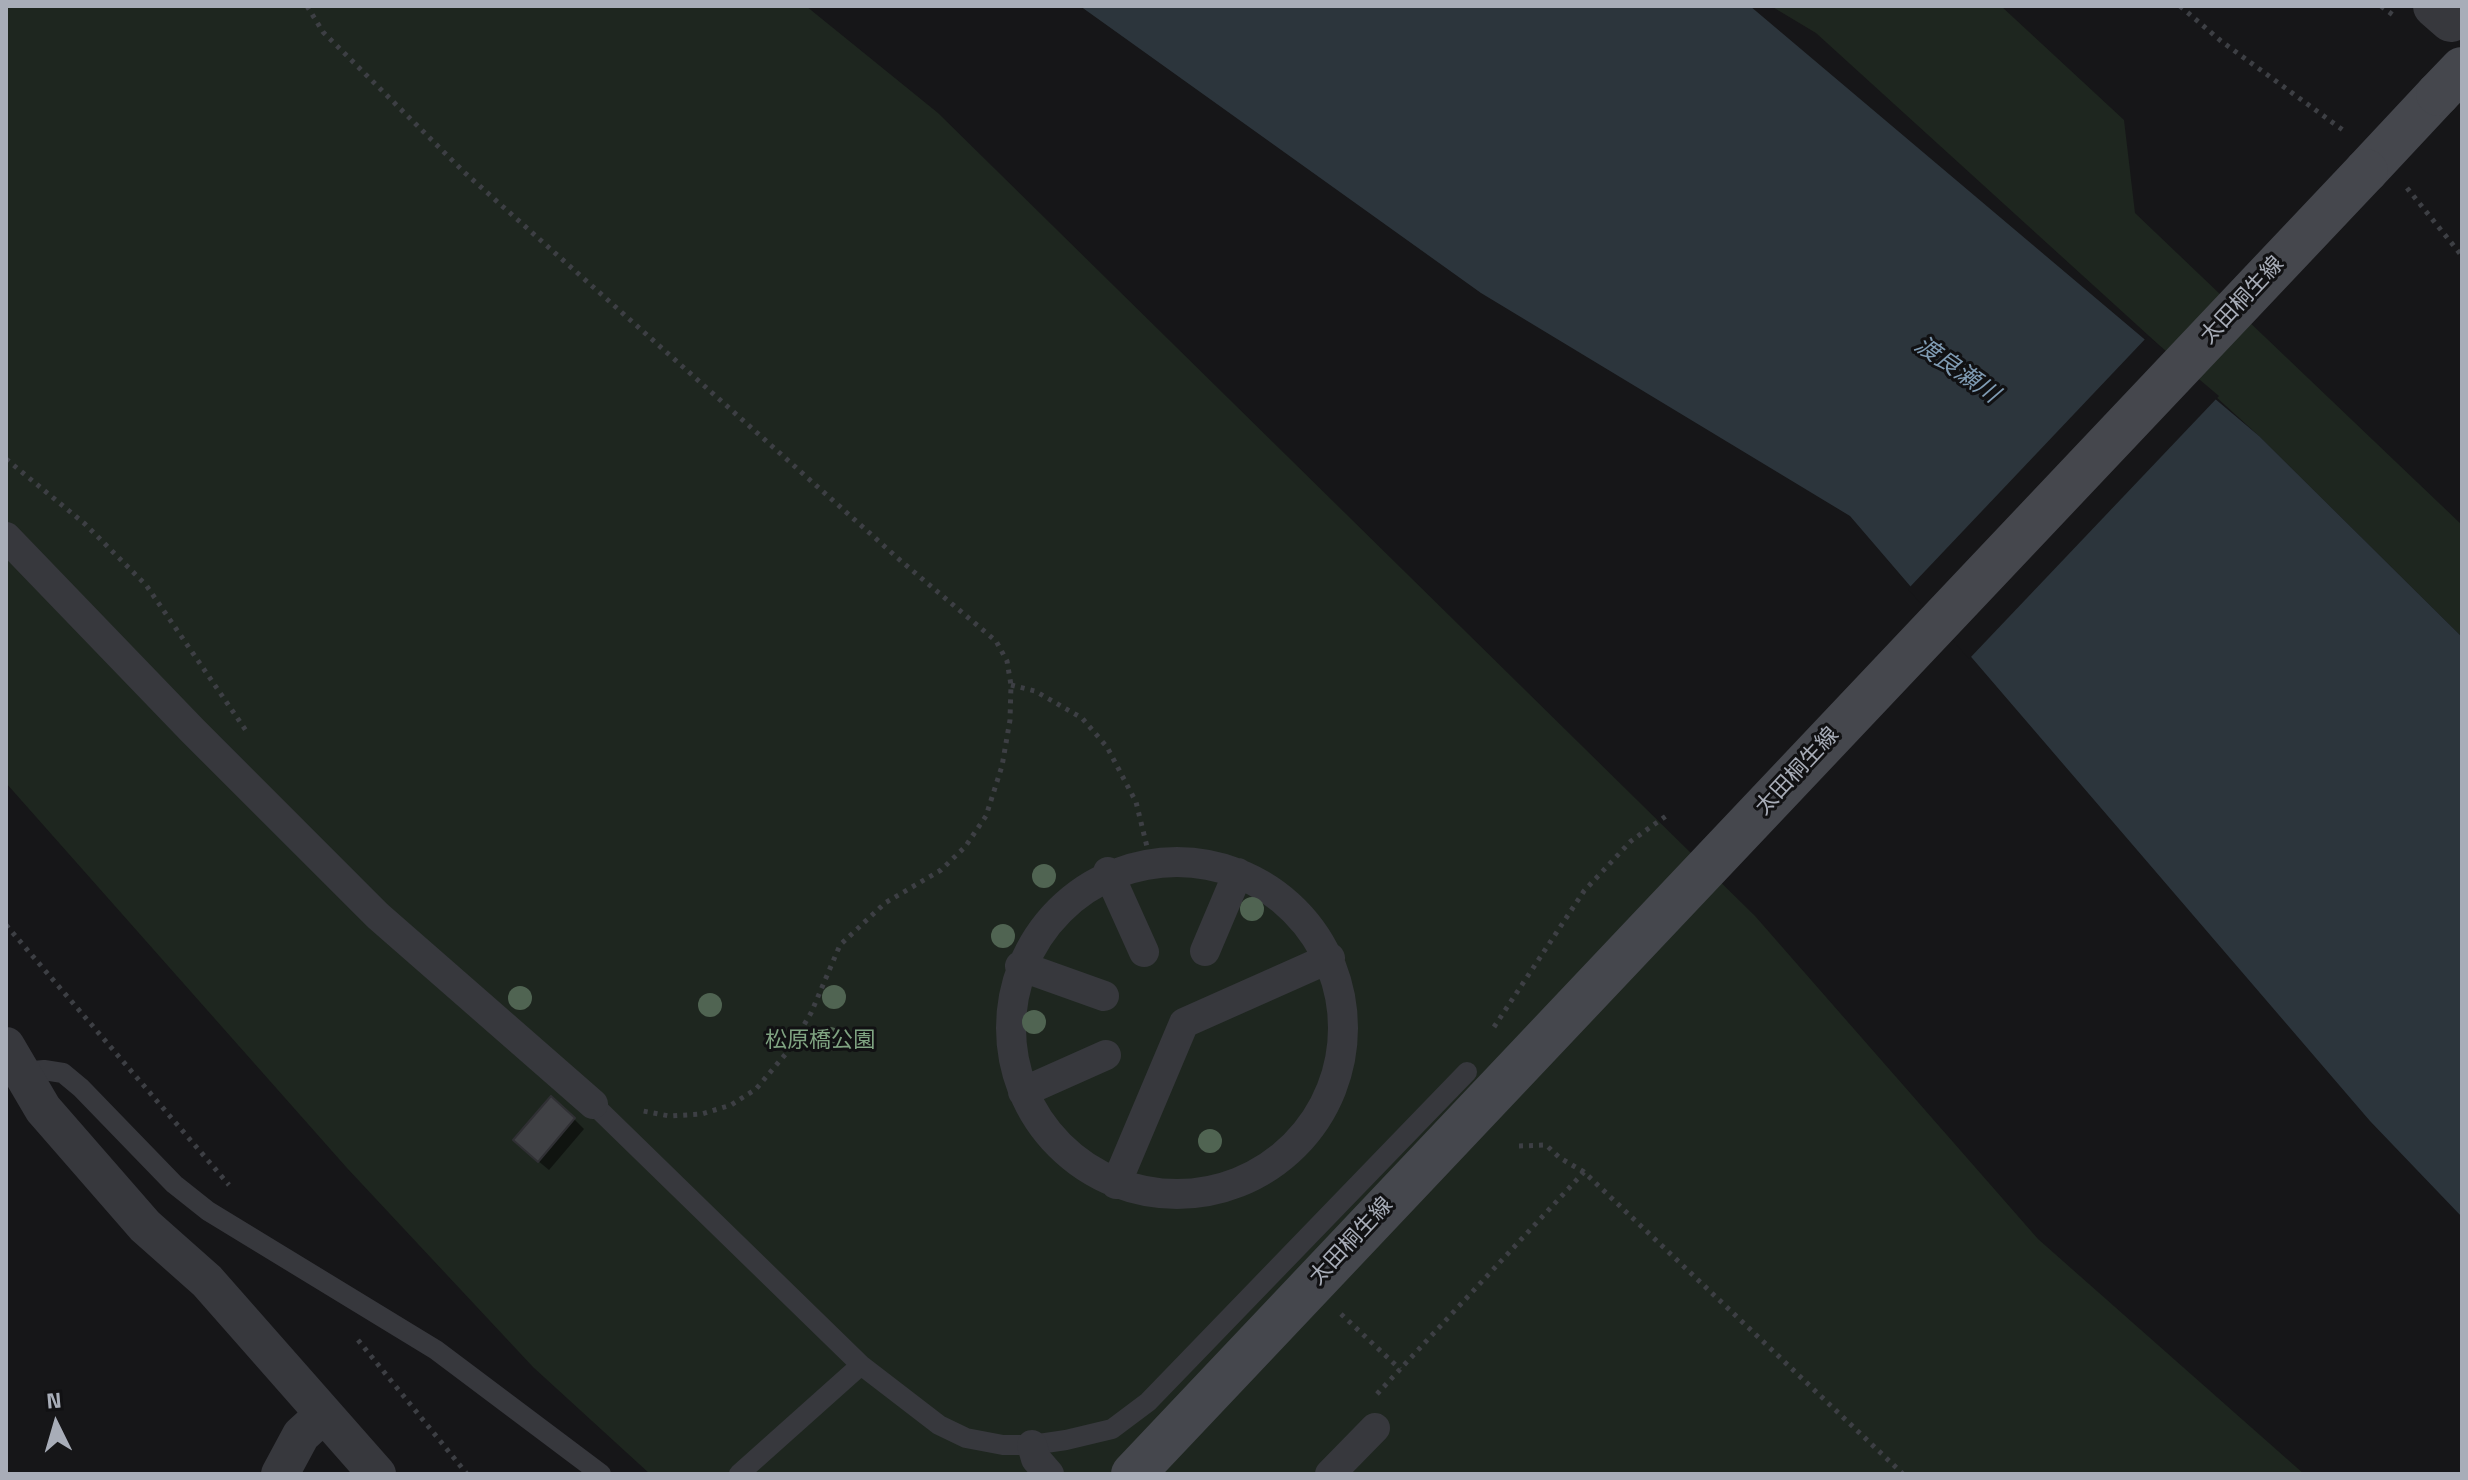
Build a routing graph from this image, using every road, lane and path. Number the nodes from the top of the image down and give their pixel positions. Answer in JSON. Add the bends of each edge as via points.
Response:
{"nodes":[{"id":1,"x":307,"y":6,"type":"edge"},
{"id":2,"x":2180,"y":6,"type":"edge"},
{"id":3,"x":2450,"y":82,"type":"edge"},
{"id":4,"x":2374,"y":164,"type":"junction"},
{"id":5,"x":2462,"y":256,"type":"edge"},
{"id":6,"x":6,"y":459,"type":"edge"},
{"id":7,"x":6,"y":537,"type":"edge"},
{"id":8,"x":1011,"y":685,"type":"junction"},
{"id":9,"x":249,"y":735,"type":"dead end"},
{"id":10,"x":1666,"y":816,"type":"dead end"},
{"id":11,"x":1151,"y":863,"type":"junction"},
{"id":12,"x":1108,"y":872,"type":"junction"},
{"id":13,"x":1238,"y":873,"type":"junction"},
{"id":14,"x":1205,"y":951,"type":"dead end"},
{"id":15,"x":1144,"y":952,"type":"dead end"},
{"id":16,"x":1330,"y":958,"type":"junction"},
{"id":17,"x":1020,"y":966,"type":"junction"},
{"id":18,"x":1104,"y":996,"type":"dead end"},
{"id":19,"x":1106,"y":1055,"type":"dead end"},
{"id":20,"x":12,"y":1072,"type":"edge"},
{"id":21,"x":1467,"y":1072,"type":"joint"},
{"id":22,"x":1023,"y":1092,"type":"junction"},
{"id":23,"x":593,"y":1104,"type":"joint"},
{"id":24,"x":636,"y":1107,"type":"dead end"},
{"id":25,"x":1519,"y":1146,"type":"dead end"},
{"id":26,"x":1584,"y":1172,"type":"junction"},
{"id":27,"x":1116,"y":1184,"type":"junction"},
{"id":28,"x":861,"y":1365,"type":"junction"},
{"id":29,"x":324,"y":1414,"type":"junction"},
{"id":30,"x":1371,"y":1433,"type":"joint"},
{"id":31,"x":1032,"y":1445,"type":"junction"},
{"id":32,"x":280,"y":1474,"type":"edge"},
{"id":33,"x":377,"y":1474,"type":"edge"},
{"id":34,"x":601,"y":1474,"type":"edge"},
{"id":35,"x":739,"y":1474,"type":"edge"},
{"id":36,"x":1049,"y":1474,"type":"edge"},
{"id":37,"x":1133,"y":1474,"type":"edge"},
{"id":38,"x":1330,"y":1474,"type":"edge"},
{"id":39,"x":1903,"y":1474,"type":"edge"}],
"edges":[{"from":1,"to":8,"type":"path","via":[[323,32],[464,172],[996,641]]},
{"from":2,"to":4,"type":"path"},
{"from":3,"to":4,"type":"main road","name":"太田桐生線"},
{"from":4,"to":5,"type":"path"},
{"from":4,"to":37,"type":"main road","name":"太田桐生線","bridge":true},
{"from":6,"to":9,"type":"path","via":[[85,524],[146,585]]},
{"from":7,"to":23,"type":"street","via":[[378,916]]},
{"from":8,"to":11,"type":"path","via":[[1035,691],[1082,718],[1107,747],[1136,802]]},
{"from":8,"to":24,"type":"path","via":[[1002,766],[986,816],[941,870],[885,903],[840,945],[811,1013],[756,1089],[731,1105],[702,1114],[669,1116]]},
{"from":10,"to":21,"type":"path","via":[[1631,841],[1584,891]]},
{"from":11,"to":12,"type":"street"},
{"from":11,"to":13,"type":"street","via":[[1195,862]]},
{"from":12,"to":15,"type":"street"},
{"from":12,"to":17,"type":"street","via":[[1072,898],[1043,929]]},
{"from":13,"to":14,"type":"street"},
{"from":13,"to":16,"type":"street","via":[[1276,893],[1307,922]]},
{"from":16,"to":27,"type":"street","via":[[1184,1023]]},
{"from":16,"to":27,"type":"street","via":[[1344,1006],[1343,1055],[1328,1102],[1300,1143],[1260,1173],[1214,1191],[1164,1194]]},
{"from":17,"to":18,"type":"street"},
{"from":17,"to":22,"type":"street","via":[[1011,1015],[1012,1055]]},
{"from":19,"to":22,"type":"street"},
{"from":20,"to":29,"type":"street","via":[[145,1226],[207,1281]]},
{"from":20,"to":34,"type":"lane","via":[[63,1073],[208,1211],[436,1350]]},
{"from":21,"to":31,"type":"lane","via":[[1148,1402],[1112,1429]]},
{"from":22,"to":27,"type":"street","via":[[1045,1130],[1077,1161]]},
{"from":23,"to":28,"type":"lane"},
{"from":25,"to":26,"type":"path","via":[[1546,1145]]},
{"from":26,"to":30,"type":"path","via":[[1359,1414],[1359,1427]]},
{"from":26,"to":39,"type":"path"},
{"from":28,"to":31,"type":"lane","via":[[939,1425],[966,1438]]},
{"from":28,"to":35,"type":"lane"},
{"from":29,"to":32,"type":"street","via":[[301,1435]]},
{"from":29,"to":33,"type":"street"},
{"from":30,"to":38,"type":"street"},
{"from":31,"to":36,"type":"street"}]}
